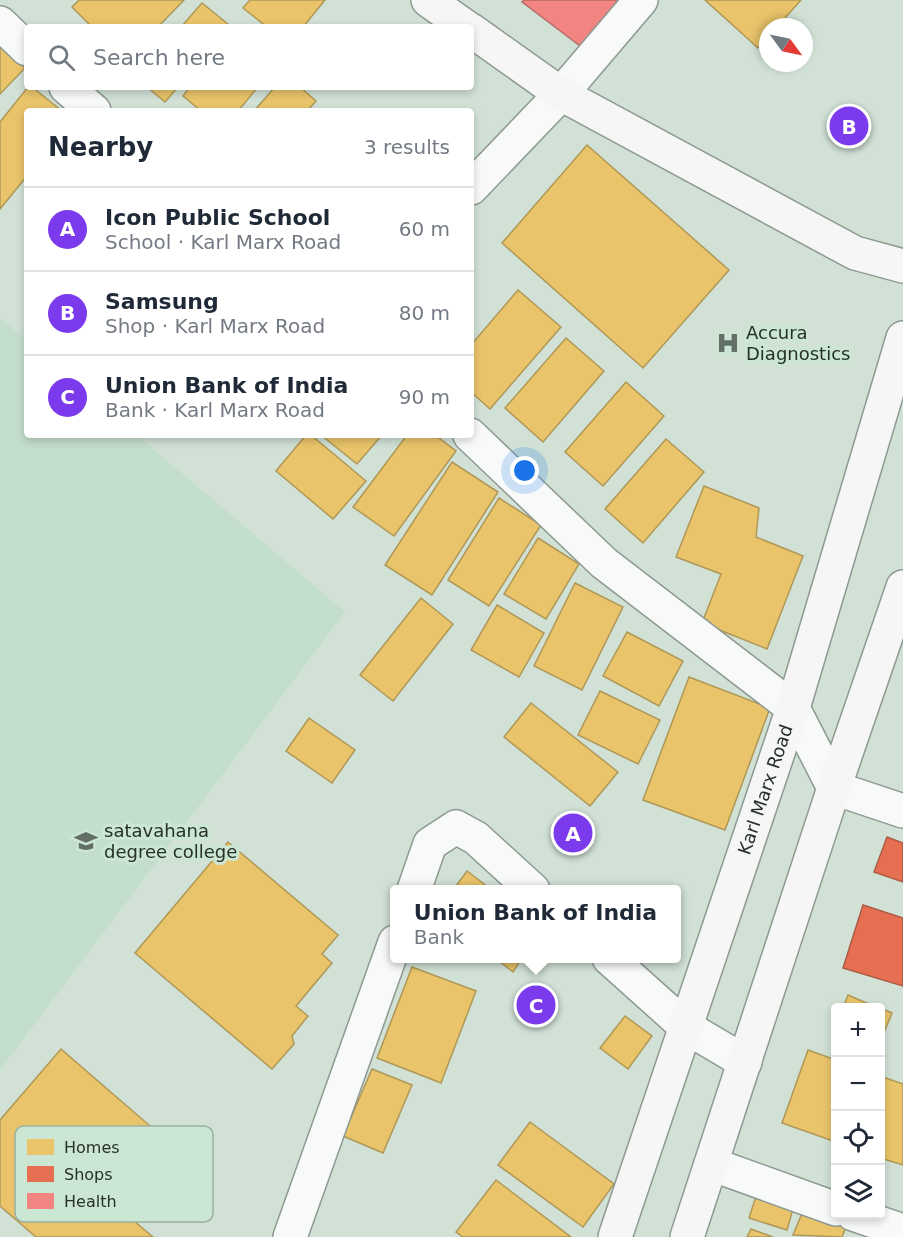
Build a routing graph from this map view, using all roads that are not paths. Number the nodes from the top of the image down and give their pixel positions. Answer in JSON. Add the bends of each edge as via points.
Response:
{"nodes":[{"id":1,"x":428,"y":0,"type":"edge"},
{"id":2,"x":641,"y":0,"type":"edge"},
{"id":3,"x":0,"y":23,"type":"edge"},
{"id":4,"x":462,"y":24,"type":"edge"},
{"id":5,"x":474,"y":32,"type":"edge"},
{"id":6,"x":24,"y":46,"type":"edge"},
{"id":7,"x":70,"y":90,"type":"edge"},
{"id":8,"x":561,"y":94,"type":"junction"},
{"id":9,"x":90,"y":108,"type":"edge"},
{"id":10,"x":474,"y":185,"type":"edge"},
{"id":11,"x":903,"y":266,"type":"edge"},
{"id":12,"x":903,"y":338,"type":"edge"},
{"id":13,"x":473,"y":438,"type":"edge"},
{"id":14,"x":903,"y":587,"type":"edge"},
{"id":15,"x":793,"y":708,"type":"junction"},
{"id":16,"x":834,"y":788,"type":"junction"},
{"id":17,"x":903,"y":811,"type":"edge"},
{"id":18,"x":416,"y":885,"type":"edge"},
{"id":19,"x":528,"y":885,"type":"edge"},
{"id":20,"x":390,"y":956,"type":"edge"},
{"id":21,"x":615,"y":963,"type":"edge"},
{"id":22,"x":686,"y":1027,"type":"junction"},
{"id":23,"x":745,"y":1062,"type":"junction"},
{"id":24,"x":711,"y":1164,"type":"junction"},
{"id":25,"x":831,"y":1207,"type":"edge"},
{"id":26,"x":866,"y":1219,"type":"edge"},
{"id":27,"x":903,"y":1231,"type":"edge"},
{"id":28,"x":290,"y":1237,"type":"edge"},
{"id":29,"x":615,"y":1237,"type":"edge"},
{"id":30,"x":687,"y":1237,"type":"edge"}],
"edges":[{"from":1,"to":4,"type":"main road"},
{"from":2,"to":8,"type":"street"},
{"from":3,"to":6,"type":"street"},
{"from":5,"to":8,"type":"main road"},
{"from":7,"to":9,"type":"street"},
{"from":8,"to":10,"type":"street"},
{"from":8,"to":11,"type":"main road","via":[[855,253]]},
{"from":12,"to":15,"type":"main road","name":"Karl Marx Road"},
{"from":13,"to":15,"type":"street","via":[[604,563]]},
{"from":14,"to":16,"type":"main road"},
{"from":15,"to":16,"type":"street"},
{"from":15,"to":22,"type":"main road","name":"Karl Marx Road"},
{"from":16,"to":17,"type":"street"},
{"from":16,"to":23,"type":"main road"},
{"from":18,"to":19,"type":"street","via":[[430,844],[456,827],[476,838]]},
{"from":20,"to":28,"type":"street"},
{"from":21,"to":22,"type":"street"},
{"from":22,"to":23,"type":"street"},
{"from":22,"to":29,"type":"main road","name":"Karl Marx Road"},
{"from":23,"to":24,"type":"main road"},
{"from":24,"to":25,"type":"street"},
{"from":24,"to":30,"type":"main road"},
{"from":26,"to":27,"type":"street"}]}
